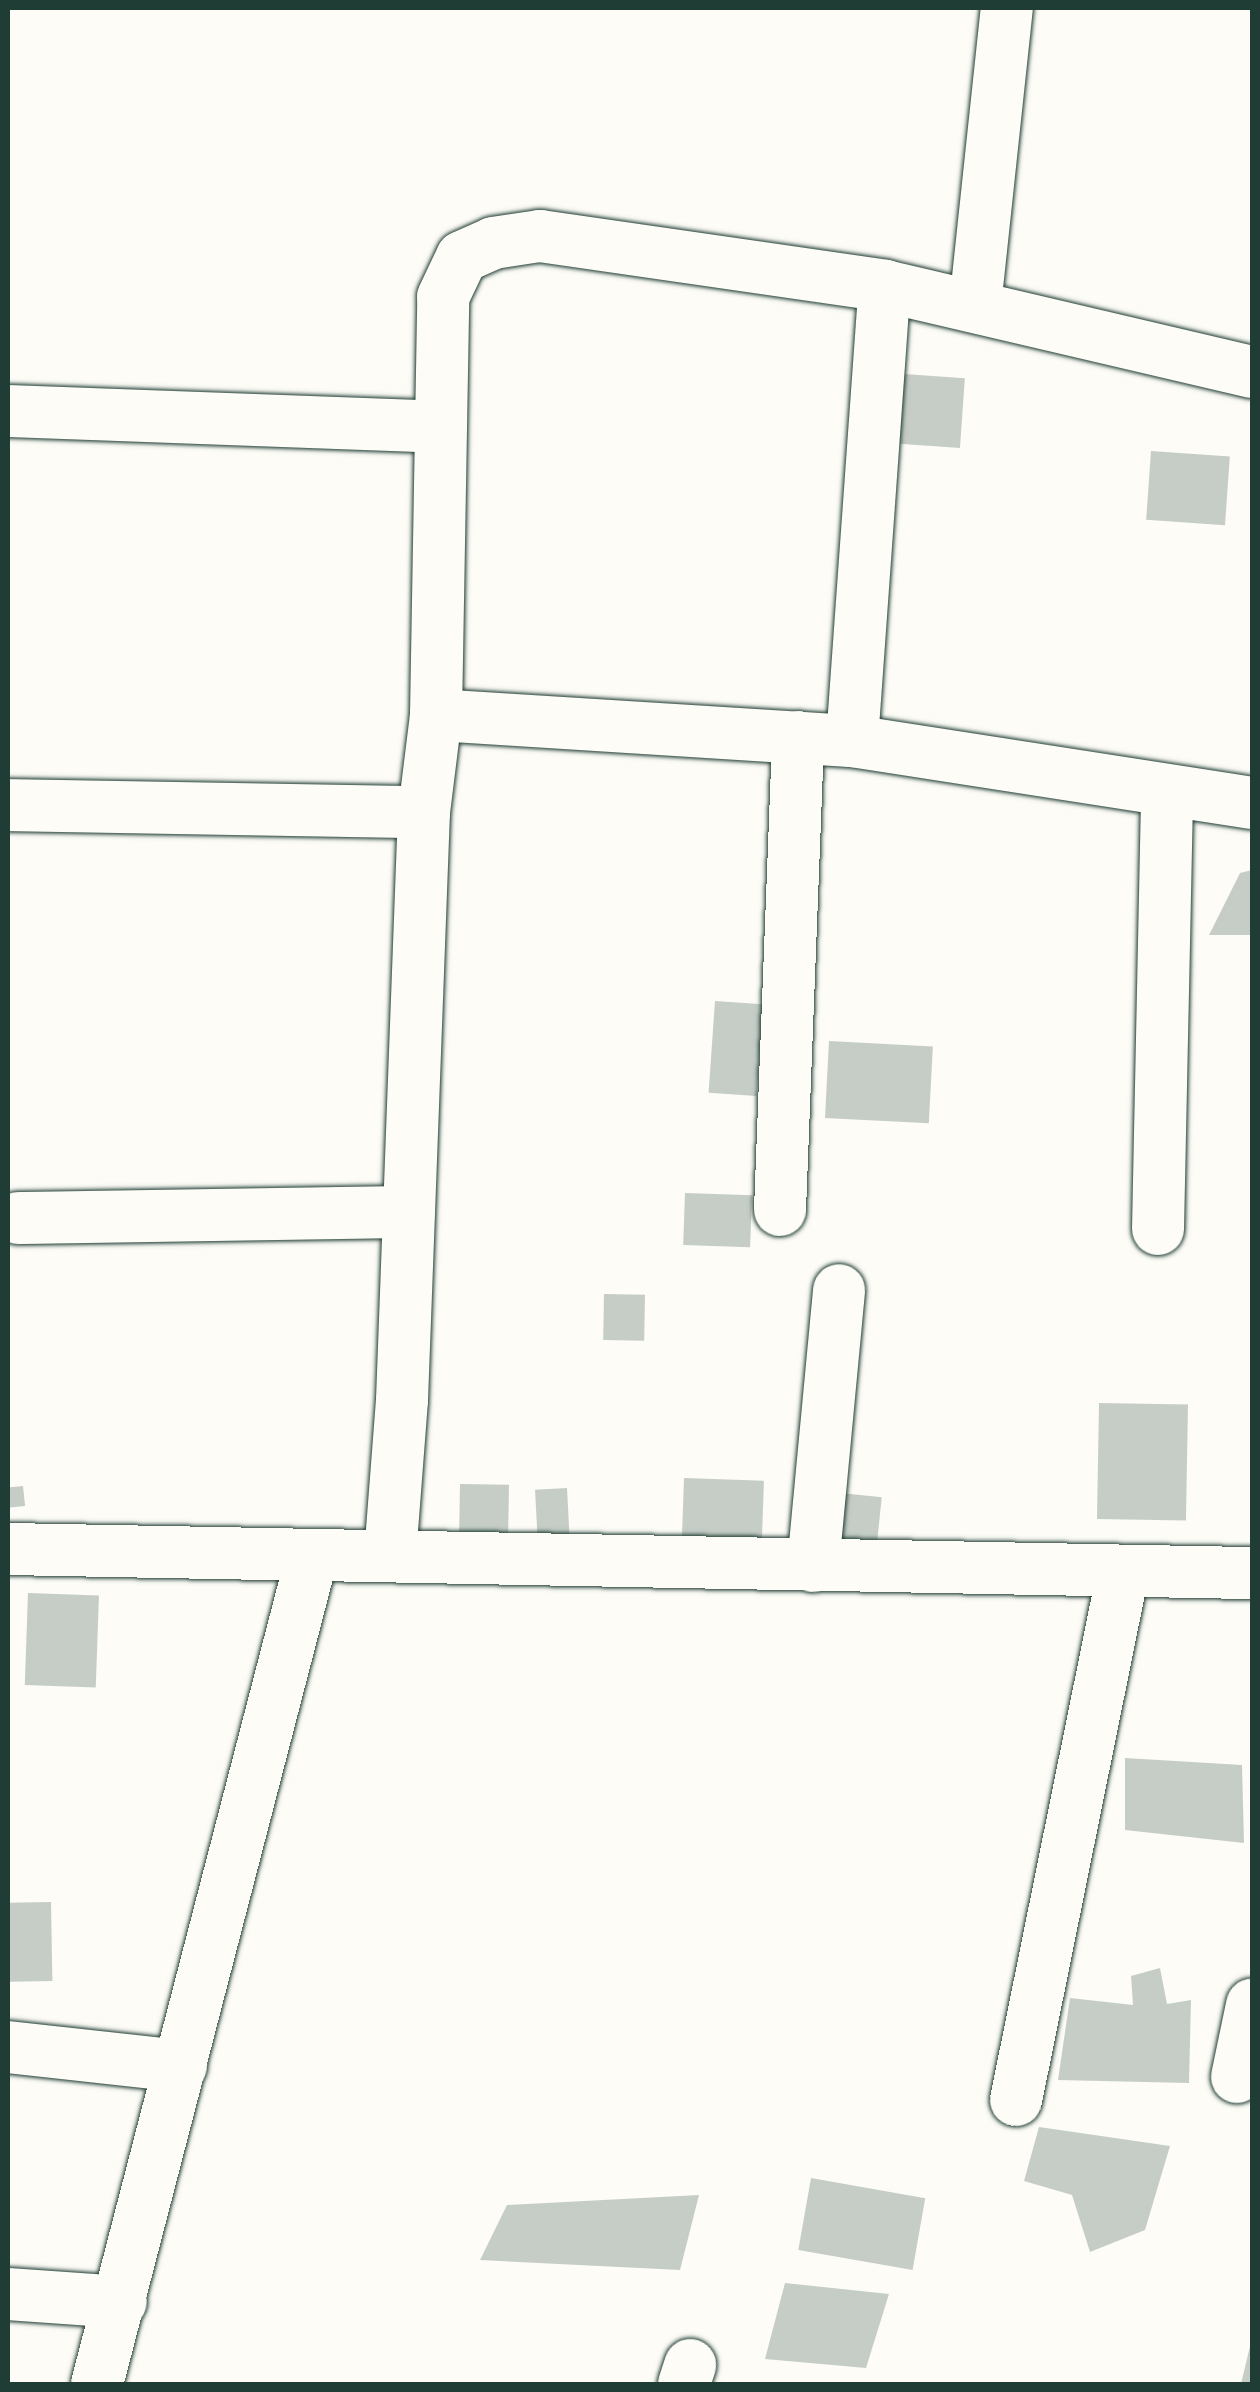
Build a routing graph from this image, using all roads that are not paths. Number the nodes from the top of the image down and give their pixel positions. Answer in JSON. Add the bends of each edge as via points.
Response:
{"nodes":[{"id":1,"x":1007,"y":8,"type":"edge"},
{"id":2,"x":884,"y":286,"type":"junction"},
{"id":3,"x":974,"y":306,"type":"junction"},
{"id":4,"x":1252,"y":372,"type":"edge"},
{"id":5,"x":8,"y":410,"type":"edge"},
{"id":6,"x":441,"y":427,"type":"junction"},
{"id":7,"x":436,"y":714,"type":"junction"},
{"id":8,"x":798,"y":738,"type":"junction"},
{"id":9,"x":852,"y":742,"type":"junction"},
{"id":10,"x":1168,"y":792,"type":"junction"},
{"id":11,"x":1252,"y":802,"type":"edge"},
{"id":12,"x":8,"y":805,"type":"edge"},
{"id":13,"x":424,"y":812,"type":"junction"},
{"id":14,"x":780,"y":1210,"type":"dead end"},
{"id":15,"x":409,"y":1212,"type":"junction"},
{"id":16,"x":18,"y":1218,"type":"dead end"},
{"id":17,"x":1158,"y":1229,"type":"dead end"},
{"id":18,"x":839,"y":1290,"type":"dead end"},
{"id":19,"x":8,"y":1549,"type":"edge"},
{"id":20,"x":312,"y":1556,"type":"junction"},
{"id":21,"x":390,"y":1556,"type":"junction"},
{"id":22,"x":813,"y":1566,"type":"junction"},
{"id":23,"x":1123,"y":1572,"type":"junction"},
{"id":24,"x":1252,"y":1572,"type":"edge"},
{"id":25,"x":1252,"y":2005,"type":"edge"},
{"id":26,"x":8,"y":2047,"type":"edge"},
{"id":27,"x":181,"y":2066,"type":"junction"},
{"id":28,"x":1237,"y":2077,"type":"dead end"},
{"id":29,"x":1016,"y":2100,"type":"dead end"},
{"id":30,"x":8,"y":2294,"type":"edge"},
{"id":31,"x":121,"y":2302,"type":"junction"},
{"id":32,"x":98,"y":2384,"type":"edge"}],
"edges":[{"from":1,"to":3,"type":"street"},
{"from":2,"to":3,"type":"street"},
{"from":2,"to":6,"type":"street","via":[[540,236],[493,243],[462,257],[443,297]]},
{"from":2,"to":9,"type":"street"},
{"from":3,"to":4,"type":"street"},
{"from":5,"to":6,"type":"street"},
{"from":6,"to":7,"type":"street"},
{"from":7,"to":8,"type":"street"},
{"from":7,"to":13,"type":"street"},
{"from":8,"to":9,"type":"street"},
{"from":8,"to":14,"type":"street"},
{"from":9,"to":10,"type":"street"},
{"from":10,"to":11,"type":"street"},
{"from":10,"to":17,"type":"street"},
{"from":12,"to":13,"type":"street"},
{"from":13,"to":15,"type":"street"},
{"from":15,"to":16,"type":"street"},
{"from":15,"to":21,"type":"street"},
{"from":18,"to":22,"type":"street"},
{"from":19,"to":20,"type":"street"},
{"from":20,"to":21,"type":"street"},
{"from":20,"to":27,"type":"street"},
{"from":21,"to":22,"type":"street"},
{"from":22,"to":23,"type":"street"},
{"from":23,"to":24,"type":"street"},
{"from":23,"to":29,"type":"street"},
{"from":25,"to":28,"type":"street"},
{"from":26,"to":27,"type":"street"},
{"from":27,"to":31,"type":"street"},
{"from":30,"to":31,"type":"street"},
{"from":31,"to":32,"type":"street"}]}
